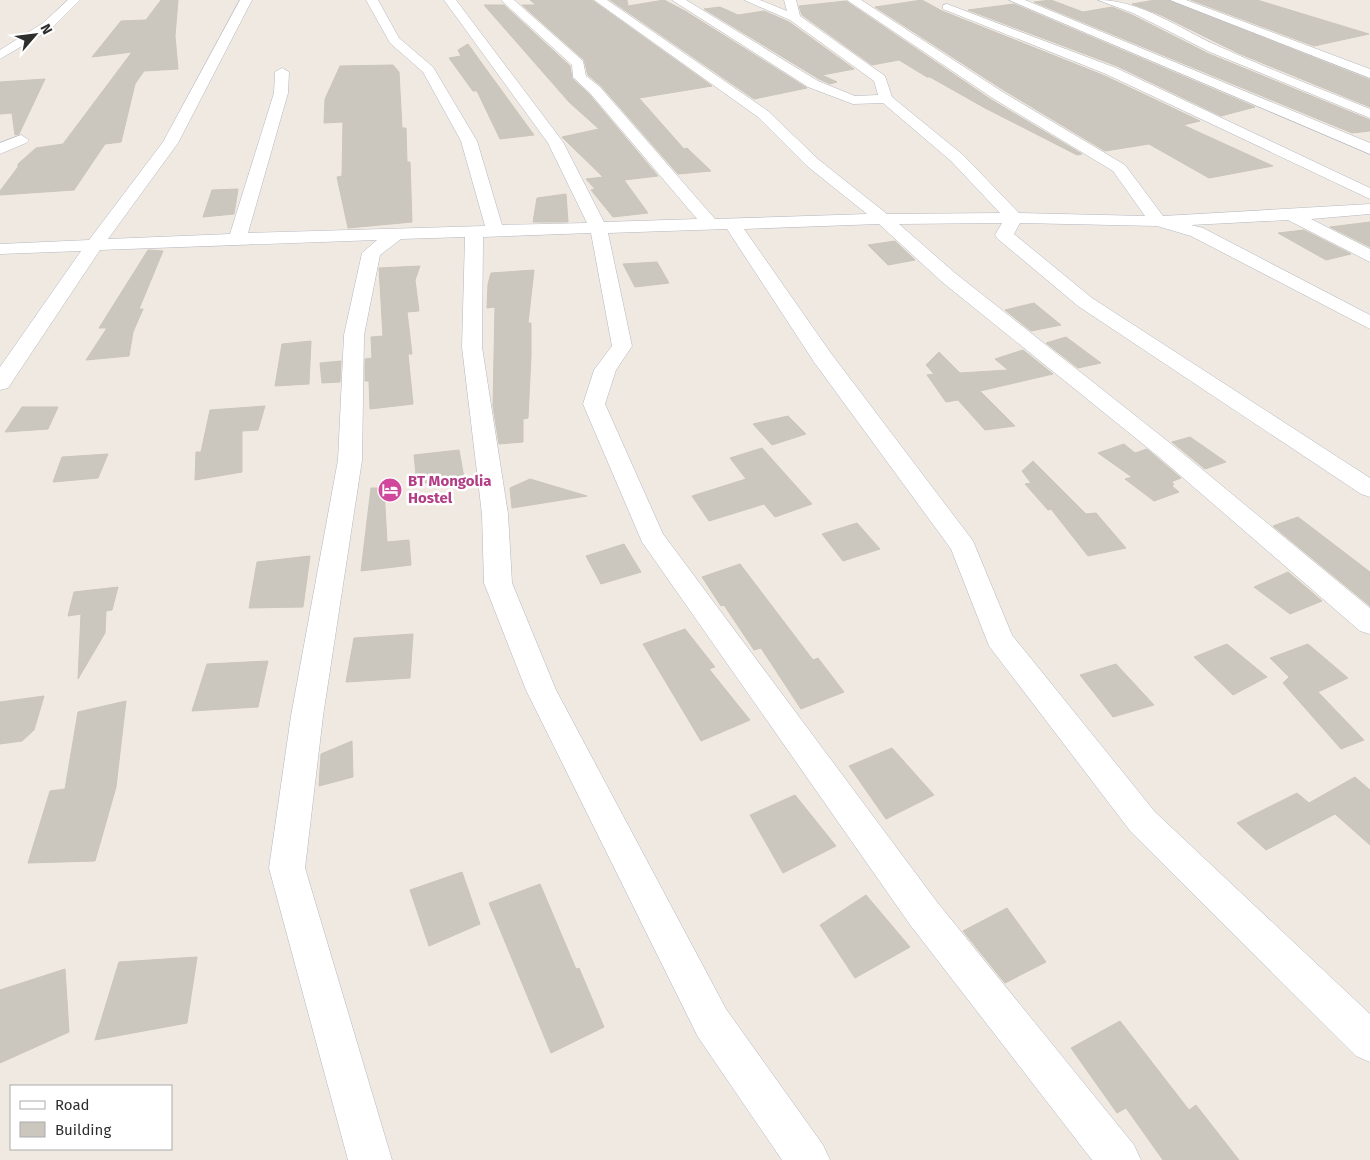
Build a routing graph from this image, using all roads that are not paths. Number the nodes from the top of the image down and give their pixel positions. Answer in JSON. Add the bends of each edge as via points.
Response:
{"nodes":[{"id":1,"x":74,"y":0,"type":"edge"},
{"id":2,"x":246,"y":0,"type":"edge"},
{"id":3,"x":372,"y":0,"type":"edge"},
{"id":4,"x":450,"y":0,"type":"edge"},
{"id":5,"x":506,"y":0,"type":"edge"},
{"id":6,"x":600,"y":0,"type":"edge"},
{"id":7,"x":678,"y":0,"type":"edge"},
{"id":8,"x":750,"y":0,"type":"edge"},
{"id":9,"x":853,"y":0,"type":"edge"},
{"id":10,"x":1015,"y":0,"type":"edge"},
{"id":11,"x":1104,"y":0,"type":"edge"},
{"id":12,"x":1176,"y":0,"type":"edge"},
{"id":13,"x":946,"y":7,"type":"dead end"},
{"id":14,"x":792,"y":9,"type":"edge"},
{"id":15,"x":0,"y":55,"type":"edge"},
{"id":16,"x":282,"y":72,"type":"dead end"},
{"id":17,"x":1370,"y":74,"type":"edge"},
{"id":18,"x":886,"y":99,"type":"junction"},
{"id":19,"x":1370,"y":114,"type":"edge"},
{"id":20,"x":21,"y":140,"type":"dead end"},
{"id":21,"x":0,"y":149,"type":"edge"},
{"id":22,"x":1370,"y":149,"type":"edge"},
{"id":23,"x":1370,"y":194,"type":"edge"},
{"id":24,"x":1370,"y":209,"type":"edge"},
{"id":25,"x":1291,"y":215,"type":"junction"},
{"id":26,"x":1014,"y":218,"type":"junction"},
{"id":27,"x":883,"y":219,"type":"junction"},
{"id":28,"x":1158,"y":221,"type":"junction"},
{"id":29,"x":721,"y":225,"type":"junction"},
{"id":30,"x":600,"y":229,"type":"junction"},
{"id":31,"x":484,"y":233,"type":"junction"},
{"id":32,"x":395,"y":235,"type":"junction"},
{"id":33,"x":237,"y":239,"type":"junction"},
{"id":34,"x":94,"y":246,"type":"junction"},
{"id":35,"x":0,"y":249,"type":"edge"},
{"id":36,"x":1370,"y":256,"type":"edge"},
{"id":37,"x":1370,"y":323,"type":"edge"},
{"id":38,"x":0,"y":383,"type":"edge"},
{"id":39,"x":1370,"y":489,"type":"edge"},
{"id":40,"x":1370,"y":624,"type":"edge"},
{"id":41,"x":1370,"y":1042,"type":"edge"},
{"id":42,"x":370,"y":1160,"type":"edge"},
{"id":43,"x":808,"y":1160,"type":"edge"},
{"id":44,"x":1119,"y":1160,"type":"edge"}],
"edges":[{"from":1,"to":15,"type":"street","via":[[47,26]]},
{"from":2,"to":34,"type":"street","via":[[170,143]]},
{"from":3,"to":31,"type":"street","via":[[394,40],[428,70],[469,142]]},
{"from":4,"to":30,"type":"street","via":[[555,142]]},
{"from":5,"to":29,"type":"street","via":[[578,64],[580,77]]},
{"from":6,"to":27,"type":"street","via":[[763,114],[813,163]]},
{"from":7,"to":18,"type":"street","via":[[813,84],[853,100]]},
{"from":8,"to":14,"type":"street"},
{"from":9,"to":28,"type":"street","via":[[996,94],[1119,168]]},
{"from":10,"to":22,"type":"street"},
{"from":11,"to":19,"type":"street","via":[[1137,11],[1214,48]]},
{"from":12,"to":17,"type":"street"},
{"from":13,"to":23,"type":"street","via":[[1110,71]]},
{"from":14,"to":18,"type":"street","via":[[880,80]]},
{"from":16,"to":33,"type":"street","via":[[280,93]]},
{"from":18,"to":26,"type":"street","via":[[957,158]]},
{"from":20,"to":21,"type":"street"},
{"from":24,"to":25,"type":"street"},
{"from":25,"to":28,"type":"street"},
{"from":25,"to":36,"type":"street"},
{"from":26,"to":27,"type":"street"},
{"from":26,"to":28,"type":"street"},
{"from":26,"to":39,"type":"street","via":[[1004,235],[1085,302]]},
{"from":27,"to":29,"type":"street"},
{"from":27,"to":40,"type":"street","via":[[948,277],[1167,452]]},
{"from":28,"to":37,"type":"street","via":[[1197,232]]},
{"from":29,"to":30,"type":"street"},
{"from":29,"to":41,"type":"street","via":[[964,546],[999,639],[1142,822]]},
{"from":30,"to":31,"type":"street"},
{"from":30,"to":44,"type":"street","via":[[622,346],[605,370],[594,404],[651,536],[924,914]]},
{"from":31,"to":32,"type":"street"},
{"from":31,"to":43,"type":"street","via":[[472,347],[495,514],[498,583],[541,690],[712,1023]]},
{"from":32,"to":33,"type":"street"},
{"from":32,"to":42,"type":"street","via":[[371,253],[354,335],[350,460],[307,716],[287,868]]},
{"from":33,"to":34,"type":"street"},
{"from":34,"to":35,"type":"street"},
{"from":34,"to":38,"type":"street"}]}
